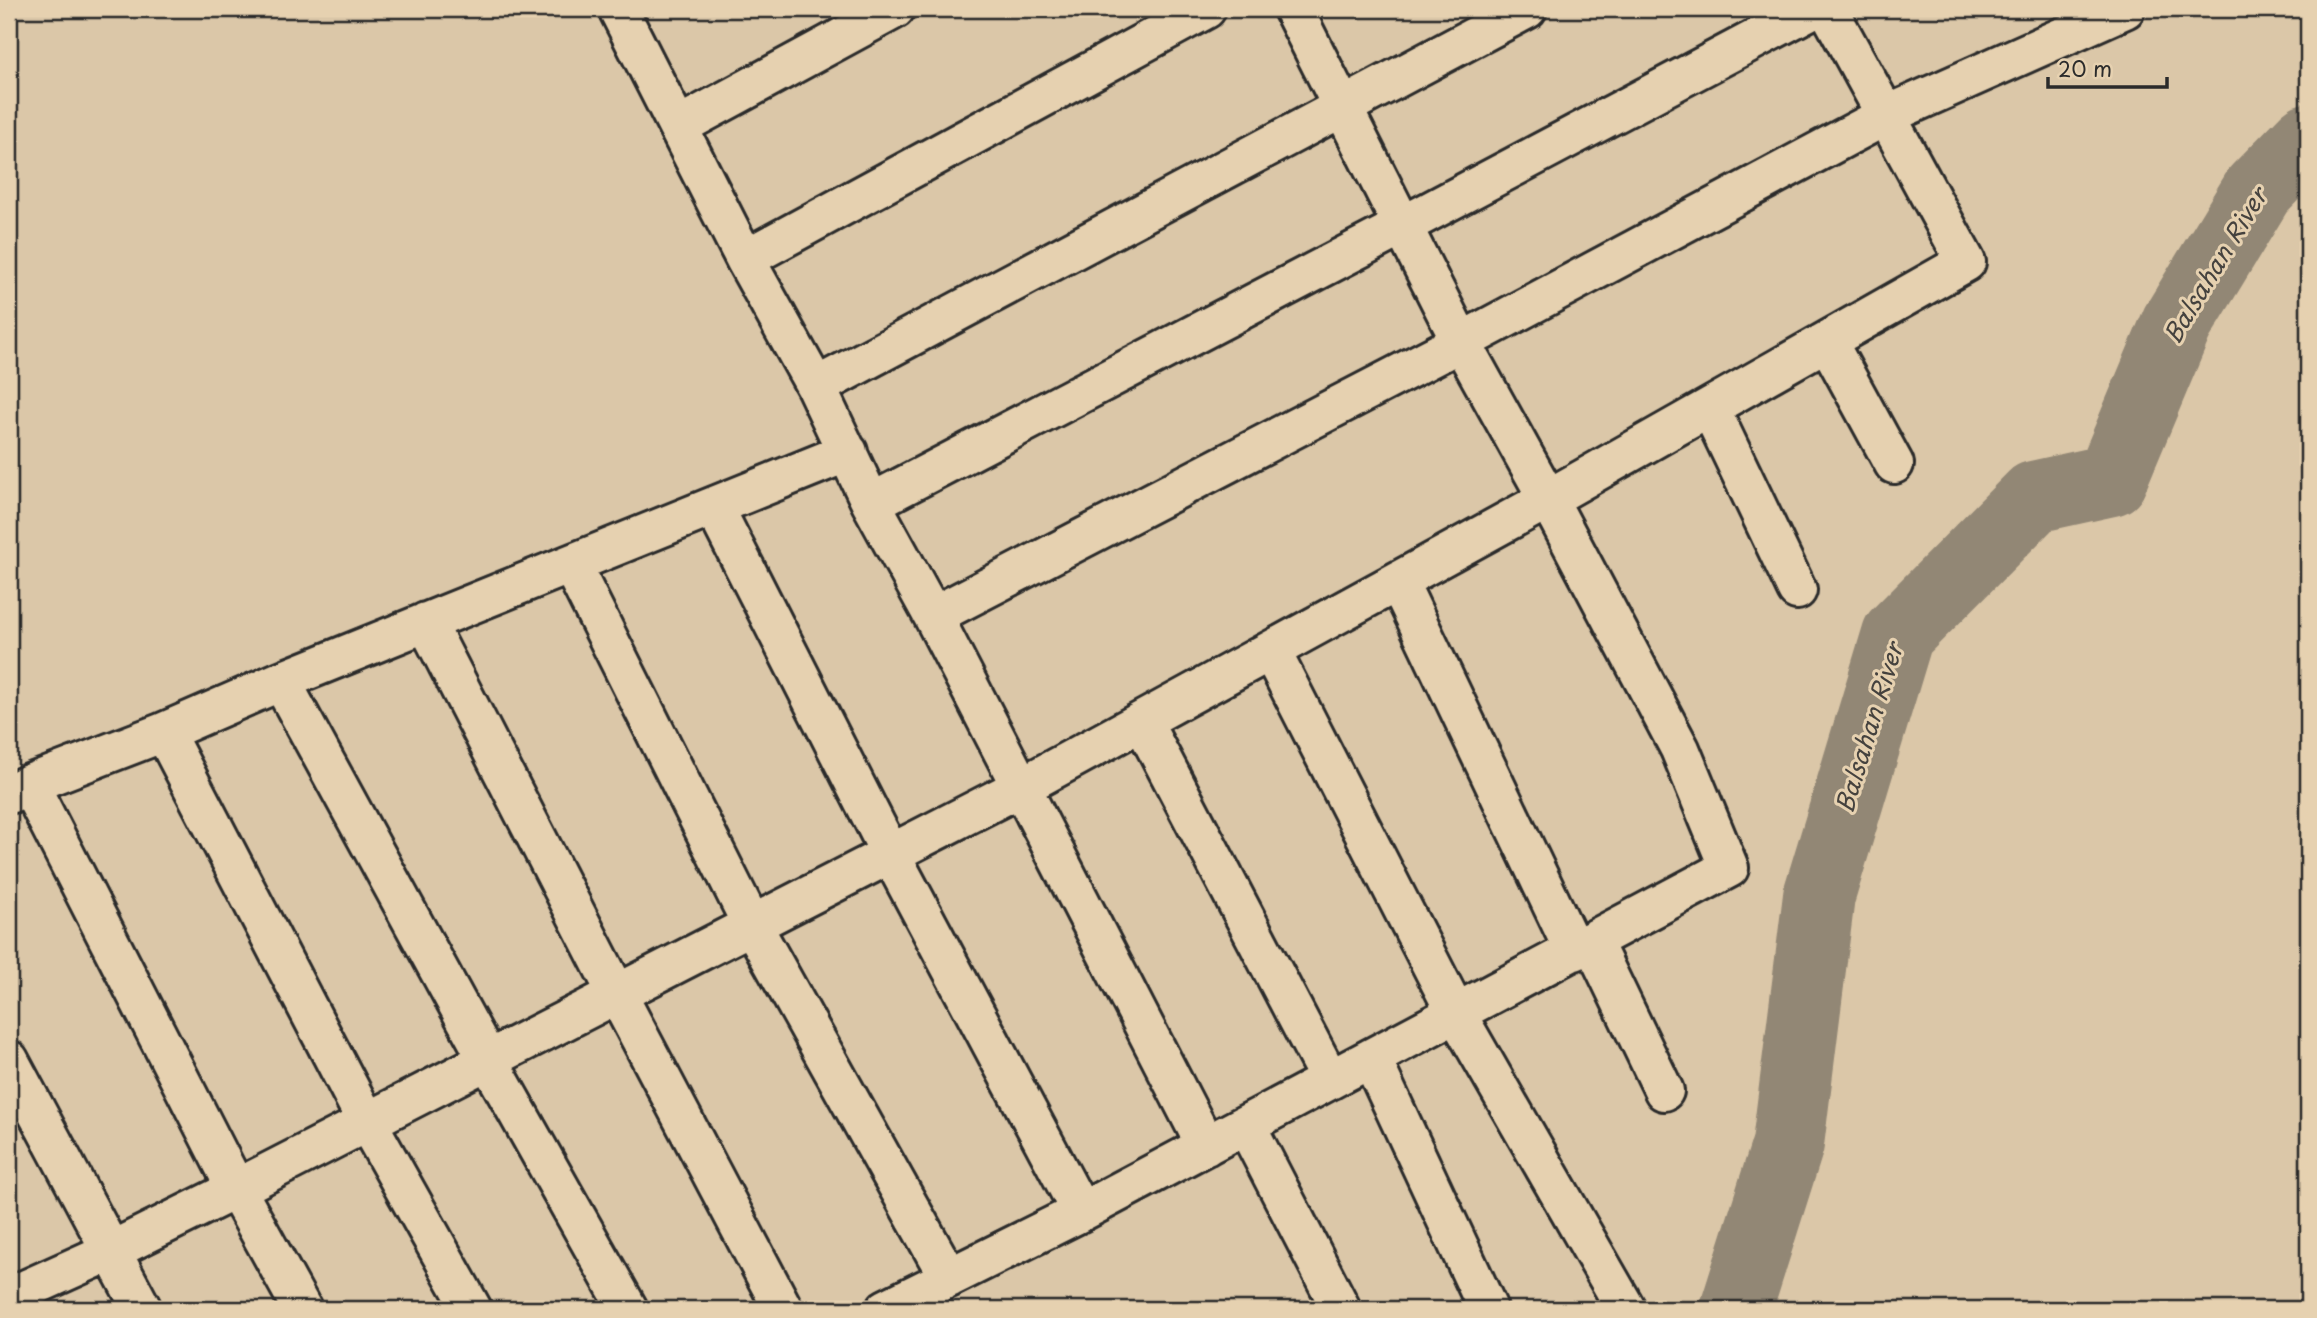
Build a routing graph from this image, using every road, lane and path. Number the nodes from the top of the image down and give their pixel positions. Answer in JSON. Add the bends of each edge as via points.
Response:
{"nodes":[{"id":1,"x":895,"y":9,"type":"edge"},
{"id":2,"x":1206,"y":9,"type":"edge"},
{"id":3,"x":1293,"y":9,"type":"edge"},
{"id":4,"x":1527,"y":9,"type":"edge"},
{"id":5,"x":1812,"y":9,"type":"edge"},
{"id":6,"x":1828,"y":9,"type":"edge"},
{"id":7,"x":2125,"y":9,"type":"edge"},
{"id":8,"x":625,"y":11,"type":"edge"},
{"id":9,"x":1342,"y":106,"type":"junction"},
{"id":10,"x":1886,"y":115,"type":"junction"},
{"id":11,"x":679,"y":126,"type":"junction"},
{"id":12,"x":1404,"y":225,"type":"junction"},
{"id":13,"x":745,"y":259,"type":"junction"},
{"id":14,"x":1827,"y":341,"type":"junction"},
{"id":15,"x":1461,"y":342,"type":"junction"},
{"id":16,"x":816,"y":387,"type":"junction"},
{"id":17,"x":1710,"y":408,"type":"junction"},
{"id":18,"x":848,"y":452,"type":"junction"},
{"id":19,"x":1894,"y":464,"type":"dead end"},
{"id":20,"x":1548,"y":499,"type":"junction"},
{"id":21,"x":871,"y":503,"type":"junction"},
{"id":22,"x":714,"y":507,"type":"junction"},
{"id":23,"x":571,"y":564,"type":"junction"},
{"id":24,"x":1398,"y":581,"type":"junction"},
{"id":25,"x":1797,"y":590,"type":"dead end"},
{"id":26,"x":933,"y":616,"type":"junction"},
{"id":27,"x":426,"y":622,"type":"junction"},
{"id":28,"x":1271,"y":651,"type":"junction"},
{"id":29,"x":281,"y":681,"type":"junction"},
{"id":30,"x":1142,"y":721,"type":"junction"},
{"id":31,"x":164,"y":732,"type":"junction"},
{"id":32,"x":1021,"y":787,"type":"junction"},
{"id":33,"x":19,"y":789,"type":"edge"},
{"id":34,"x":891,"y":855,"type":"junction"},
{"id":35,"x":752,"y":925,"type":"junction"},
{"id":36,"x":1583,"y":946,"type":"junction"},
{"id":37,"x":617,"y":995,"type":"junction"},
{"id":38,"x":1456,"y":1013,"type":"junction"},
{"id":39,"x":1371,"y":1058,"type":"junction"},
{"id":40,"x":9,"y":1060,"type":"edge"},
{"id":41,"x":488,"y":1060,"type":"junction"},
{"id":42,"x":1331,"y":1080,"type":"junction"},
{"id":43,"x":1664,"y":1091,"type":"dead end"},
{"id":44,"x":367,"y":1122,"type":"junction"},
{"id":45,"x":1246,"y":1125,"type":"junction"},
{"id":46,"x":1206,"y":1146,"type":"junction"},
{"id":47,"x":236,"y":1189,"type":"junction"},
{"id":48,"x":1081,"y":1212,"type":"junction"},
{"id":49,"x":111,"y":1251,"type":"junction"},
{"id":50,"x":949,"y":1278,"type":"junction"},
{"id":51,"x":9,"y":1297,"type":"edge"},
{"id":52,"x":142,"y":1309,"type":"edge"},
{"id":53,"x":302,"y":1309,"type":"edge"},
{"id":54,"x":472,"y":1309,"type":"edge"},
{"id":55,"x":628,"y":1309,"type":"edge"},
{"id":56,"x":783,"y":1309,"type":"edge"},
{"id":57,"x":886,"y":1309,"type":"edge"},
{"id":58,"x":1341,"y":1309,"type":"edge"},
{"id":59,"x":1488,"y":1309,"type":"edge"},
{"id":60,"x":1626,"y":1309,"type":"edge"}],
"edges":[{"from":1,"to":11,"type":"street"},
{"from":2,"to":13,"type":"street"},
{"from":3,"to":9,"type":"street"},
{"from":4,"to":9,"type":"street"},
{"from":5,"to":12,"type":"street"},
{"from":6,"to":10,"type":"street"},
{"from":7,"to":10,"type":"street"},
{"from":8,"to":11,"type":"street"},
{"from":9,"to":12,"type":"street"},
{"from":9,"to":16,"type":"street"},
{"from":10,"to":14,"type":"street","via":[[1966,262]]},
{"from":10,"to":15,"type":"street"},
{"from":11,"to":13,"type":"street"},
{"from":12,"to":15,"type":"street"},
{"from":12,"to":21,"type":"street"},
{"from":13,"to":16,"type":"street"},
{"from":14,"to":17,"type":"street"},
{"from":14,"to":19,"type":"street"},
{"from":15,"to":20,"type":"street"},
{"from":15,"to":26,"type":"street"},
{"from":16,"to":18,"type":"street"},
{"from":17,"to":20,"type":"street"},
{"from":17,"to":25,"type":"street"},
{"from":18,"to":21,"type":"street"},
{"from":18,"to":22,"type":"street"},
{"from":20,"to":24,"type":"street"},
{"from":20,"to":36,"type":"street","via":[[1680,749],[1729,868]]},
{"from":21,"to":26,"type":"street"},
{"from":22,"to":23,"type":"street"},
{"from":22,"to":34,"type":"street"},
{"from":23,"to":27,"type":"street"},
{"from":23,"to":35,"type":"street"},
{"from":24,"to":28,"type":"street"},
{"from":24,"to":36,"type":"street"},
{"from":26,"to":32,"type":"street"},
{"from":27,"to":29,"type":"street"},
{"from":27,"to":37,"type":"street"},
{"from":28,"to":30,"type":"street"},
{"from":28,"to":38,"type":"street"},
{"from":29,"to":31,"type":"street"},
{"from":29,"to":41,"type":"street"},
{"from":30,"to":32,"type":"street"},
{"from":30,"to":42,"type":"street"},
{"from":31,"to":33,"type":"street"},
{"from":31,"to":44,"type":"street"},
{"from":32,"to":34,"type":"street"},
{"from":32,"to":46,"type":"street"},
{"from":33,"to":47,"type":"street"},
{"from":34,"to":35,"type":"street"},
{"from":34,"to":48,"type":"street"},
{"from":35,"to":37,"type":"street"},
{"from":35,"to":50,"type":"street"},
{"from":36,"to":38,"type":"street"},
{"from":36,"to":43,"type":"street"},
{"from":37,"to":41,"type":"street"},
{"from":37,"to":56,"type":"street"},
{"from":38,"to":39,"type":"street"},
{"from":38,"to":60,"type":"street"},
{"from":39,"to":42,"type":"street"},
{"from":39,"to":59,"type":"street"},
{"from":40,"to":49,"type":"street"},
{"from":41,"to":44,"type":"street"},
{"from":41,"to":55,"type":"street"},
{"from":42,"to":45,"type":"street"},
{"from":44,"to":47,"type":"street"},
{"from":44,"to":54,"type":"street"},
{"from":45,"to":46,"type":"street"},
{"from":45,"to":58,"type":"street"},
{"from":46,"to":48,"type":"street"},
{"from":47,"to":49,"type":"street"},
{"from":47,"to":53,"type":"street"},
{"from":48,"to":50,"type":"street"},
{"from":49,"to":51,"type":"street"},
{"from":49,"to":52,"type":"street"},
{"from":50,"to":57,"type":"street"}]}
